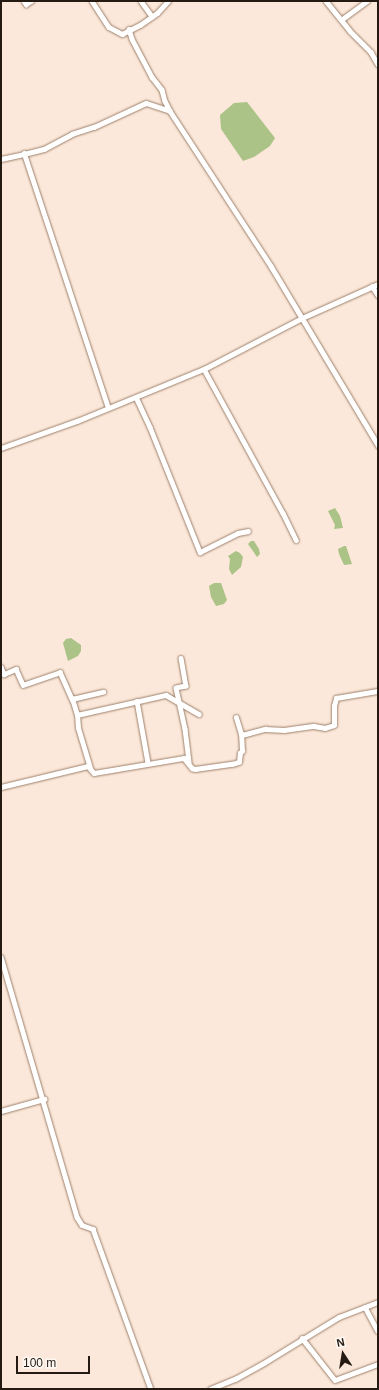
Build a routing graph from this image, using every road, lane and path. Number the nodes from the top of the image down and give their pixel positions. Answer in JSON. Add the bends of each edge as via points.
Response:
{"nodes":[{"id":1,"x":24,"y":1,"type":"edge"},
{"id":2,"x":31,"y":1,"type":"edge"},
{"id":3,"x":92,"y":1,"type":"edge"},
{"id":4,"x":141,"y":1,"type":"edge"},
{"id":5,"x":168,"y":1,"type":"edge"},
{"id":6,"x":326,"y":1,"type":"edge"},
{"id":7,"x":368,"y":1,"type":"edge"},
{"id":8,"x":152,"y":16,"type":"junction"},
{"id":9,"x":341,"y":20,"type":"junction"},
{"id":10,"x":129,"y":30,"type":"junction"},
{"id":11,"x":378,"y":64,"type":"edge"},
{"id":12,"x":170,"y":111,"type":"junction"},
{"id":13,"x":24,"y":154,"type":"junction"},
{"id":14,"x":1,"y":159,"type":"edge"},
{"id":15,"x":378,"y":284,"type":"edge"},
{"id":16,"x":372,"y":286,"type":"junction"},
{"id":17,"x":378,"y":294,"type":"edge"},
{"id":18,"x":302,"y":318,"type":"junction"},
{"id":19,"x":204,"y":369,"type":"junction"},
{"id":20,"x":136,"y":397,"type":"junction"},
{"id":21,"x":108,"y":408,"type":"junction"},
{"id":22,"x":378,"y":445,"type":"edge"},
{"id":23,"x":1,"y":448,"type":"edge"},
{"id":24,"x":248,"y":531,"type":"dead end"},
{"id":25,"x":296,"y":540,"type":"dead end"},
{"id":26,"x":181,"y":658,"type":"dead end"},
{"id":27,"x":1,"y":667,"type":"edge"},
{"id":28,"x":378,"y":691,"type":"edge"},
{"id":29,"x":103,"y":692,"type":"dead end"},
{"id":30,"x":72,"y":699,"type":"junction"},
{"id":31,"x":137,"y":701,"type":"junction"},
{"id":32,"x":180,"y":704,"type":"junction"},
{"id":33,"x":199,"y":714,"type":"dead end"},
{"id":34,"x":77,"y":715,"type":"junction"},
{"id":35,"x":236,"y":718,"type":"dead end"},
{"id":36,"x":241,"y":734,"type":"junction"},
{"id":37,"x":148,"y":763,"type":"junction"},
{"id":38,"x":189,"y":764,"type":"junction"},
{"id":39,"x":90,"y":769,"type":"junction"},
{"id":40,"x":1,"y":787,"type":"edge"},
{"id":41,"x":1,"y":957,"type":"edge"},
{"id":42,"x":44,"y":1099,"type":"junction"},
{"id":43,"x":1,"y":1111,"type":"edge"},
{"id":44,"x":378,"y":1302,"type":"edge"},
{"id":45,"x":365,"y":1307,"type":"junction"},
{"id":46,"x":378,"y":1331,"type":"edge"},
{"id":47,"x":302,"y":1338,"type":"junction"},
{"id":48,"x":378,"y":1364,"type":"edge"},
{"id":49,"x":151,"y":1389,"type":"edge"},
{"id":50,"x":210,"y":1389,"type":"edge"}],
"edges":[{"from":1,"to":2,"type":"street","via":[[26,4]]},
{"from":3,"to":10,"type":"street","via":[[110,27],[122,34]]},
{"from":4,"to":8,"type":"street"},
{"from":5,"to":8,"type":"street"},
{"from":6,"to":9,"type":"street"},
{"from":7,"to":9,"type":"street"},
{"from":8,"to":10,"type":"street","via":[[140,26]]},
{"from":9,"to":11,"type":"street","via":[[371,52]]},
{"from":10,"to":12,"type":"street","via":[[152,77],[162,90]]},
{"from":12,"to":13,"type":"street","via":[[146,103],[44,148]]},
{"from":12,"to":18,"type":"street"},
{"from":13,"to":14,"type":"street"},
{"from":13,"to":21,"type":"street"},
{"from":15,"to":16,"type":"street"},
{"from":16,"to":17,"type":"street"},
{"from":16,"to":18,"type":"street"},
{"from":18,"to":19,"type":"street"},
{"from":18,"to":22,"type":"street"},
{"from":19,"to":20,"type":"street"},
{"from":19,"to":25,"type":"street"},
{"from":20,"to":21,"type":"street"},
{"from":20,"to":24,"type":"street","via":[[200,552],[238,532]]},
{"from":21,"to":23,"type":"street"},
{"from":26,"to":32,"type":"street","via":[[186,686],[176,688]]},
{"from":27,"to":30,"type":"street","via":[[4,674],[16,669],[23,685],[60,672]]},
{"from":28,"to":36,"type":"street","via":[[336,698],[334,725],[325,728],[314,726],[265,730],[242,736]]},
{"from":29,"to":30,"type":"street"},
{"from":30,"to":34,"type":"street"},
{"from":31,"to":32,"type":"street","via":[[166,695]]},
{"from":31,"to":34,"type":"street"},
{"from":31,"to":37,"type":"street"},
{"from":32,"to":33,"type":"street"},
{"from":32,"to":38,"type":"street"},
{"from":34,"to":39,"type":"street","via":[[78,728]]},
{"from":35,"to":36,"type":"street"},
{"from":36,"to":38,"type":"street","via":[[242,751],[239,762],[195,769]]},
{"from":37,"to":38,"type":"street","via":[[184,758]]},
{"from":37,"to":39,"type":"street","via":[[94,773]]},
{"from":39,"to":40,"type":"street","via":[[86,766]]},
{"from":41,"to":42,"type":"street"},
{"from":42,"to":43,"type":"street"},
{"from":42,"to":49,"type":"street","via":[[77,1217],[82,1224],[93,1229]]},
{"from":44,"to":45,"type":"street"},
{"from":45,"to":46,"type":"street"},
{"from":45,"to":47,"type":"street","via":[[339,1317]]},
{"from":47,"to":48,"type":"street","via":[[335,1380]]},
{"from":47,"to":50,"type":"street","via":[[264,1363]]}]}
